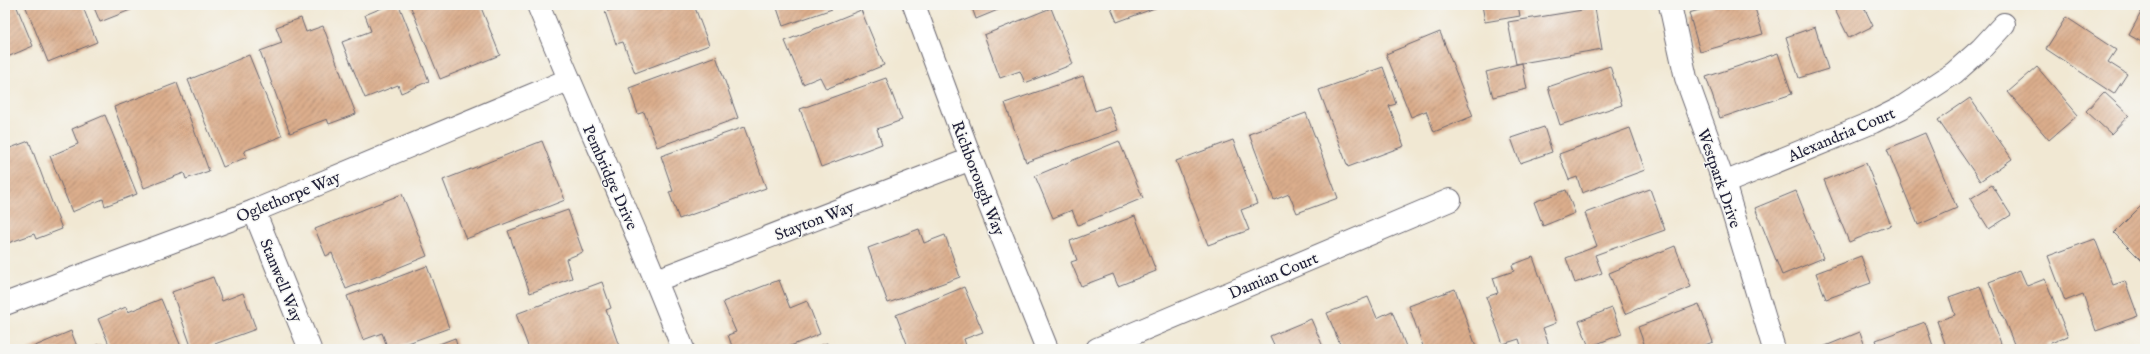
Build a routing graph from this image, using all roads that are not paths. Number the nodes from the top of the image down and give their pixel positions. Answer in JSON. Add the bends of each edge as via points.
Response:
{"nodes":[{"id":1,"x":538,"y":5,"type":"edge"},
{"id":2,"x":914,"y":5,"type":"edge"},
{"id":3,"x":1670,"y":5,"type":"edge"},
{"id":4,"x":2004,"y":24,"type":"dead end"},
{"id":5,"x":568,"y":80,"type":"junction"},
{"id":6,"x":971,"y":159,"type":"junction"},
{"id":7,"x":1724,"y":183,"type":"junction"},
{"id":8,"x":1450,"y":200,"type":"dead end"},
{"id":9,"x":254,"y":211,"type":"junction"},
{"id":10,"x":657,"y":280,"type":"junction"},
{"id":11,"x":5,"y":304,"type":"edge"},
{"id":12,"x":310,"y":349,"type":"edge"},
{"id":13,"x":683,"y":349,"type":"edge"},
{"id":14,"x":1047,"y":349,"type":"edge"},
{"id":15,"x":1097,"y":349,"type":"edge"},
{"id":16,"x":1774,"y":349,"type":"edge"}],
"edges":[{"from":1,"to":5,"type":"street","name":"Pembridge Drive"},
{"from":2,"to":6,"type":"street","name":"Richborough Way"},
{"from":3,"to":7,"type":"street","name":"Westpark Drive","via":[[1686,78]]},
{"from":4,"to":7,"type":"street","name":"Alexandria Court","via":[[1954,73],[1901,108]]},
{"from":5,"to":9,"type":"street","name":"Oglethorpe Way"},
{"from":5,"to":10,"type":"street","name":"Pembridge Drive"},
{"from":6,"to":10,"type":"street","name":"Stayton Way"},
{"from":6,"to":14,"type":"street","name":"Richborough Way"},
{"from":7,"to":16,"type":"street","name":"Westpark Drive"},
{"from":8,"to":15,"type":"street","name":"Damian Court"},
{"from":9,"to":11,"type":"street","name":"Oglethorpe Way"},
{"from":9,"to":12,"type":"street","name":"Stanwell Way"},
{"from":10,"to":13,"type":"street","name":"Pembridge Drive"}]}
